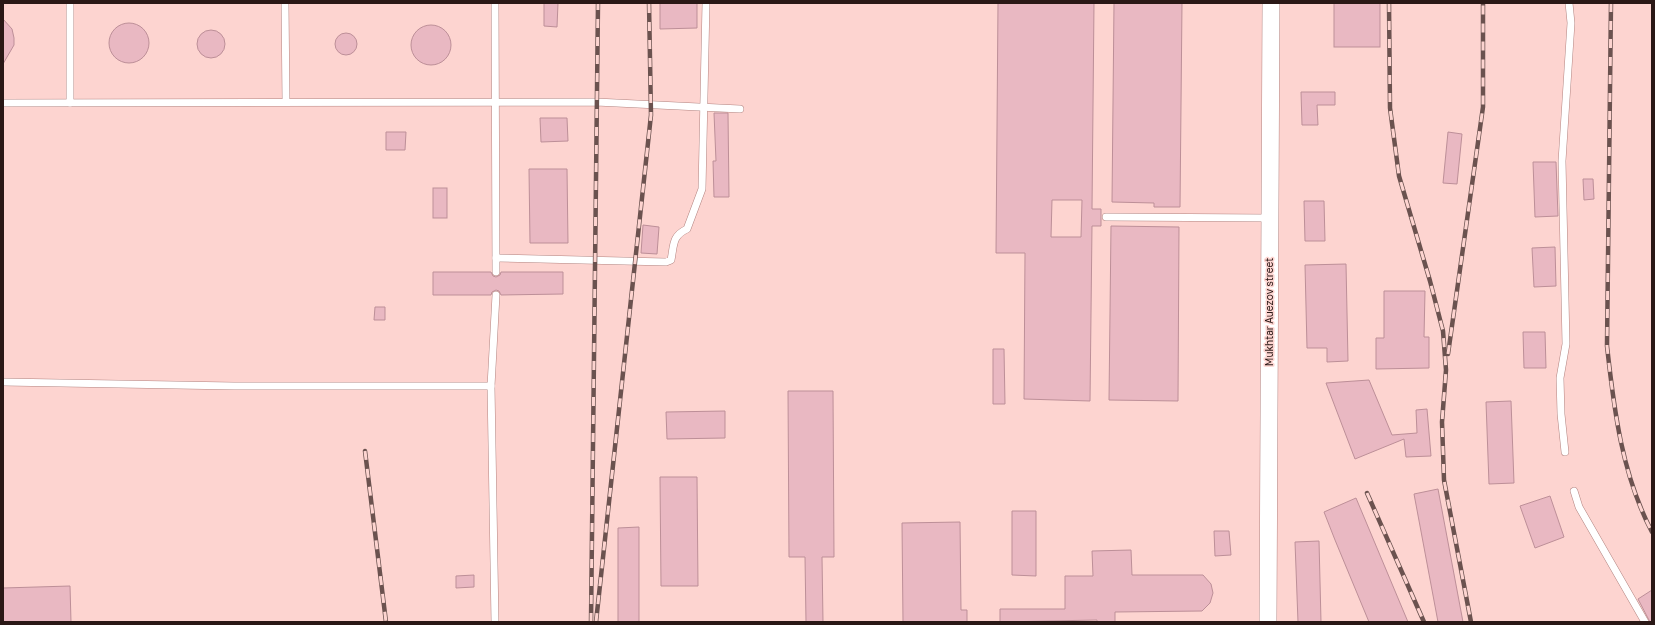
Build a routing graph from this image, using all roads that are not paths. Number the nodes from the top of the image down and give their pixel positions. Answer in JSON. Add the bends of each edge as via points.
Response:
{"nodes":[{"id":1,"x":70,"y":3,"type":"edge"},
{"id":2,"x":286,"y":3,"type":"edge"},
{"id":3,"x":495,"y":3,"type":"edge"},
{"id":4,"x":706,"y":3,"type":"edge"},
{"id":5,"x":1271,"y":3,"type":"edge"},
{"id":6,"x":1569,"y":3,"type":"edge"},
{"id":7,"x":286,"y":102,"type":"junction"},
{"id":8,"x":496,"y":102,"type":"junction"},
{"id":9,"x":3,"y":103,"type":"edge"},
{"id":10,"x":70,"y":103,"type":"junction"},
{"id":11,"x":704,"y":107,"type":"junction"},
{"id":12,"x":740,"y":109,"type":"dead end"},
{"id":13,"x":1106,"y":217,"type":"dead end"},
{"id":14,"x":1269,"y":218,"type":"junction"},
{"id":15,"x":496,"y":258,"type":"junction"},
{"id":16,"x":496,"y":272,"type":"dead end"},
{"id":17,"x":496,"y":295,"type":"dead end"},
{"id":18,"x":3,"y":382,"type":"edge"},
{"id":19,"x":491,"y":386,"type":"junction"},
{"id":20,"x":1565,"y":452,"type":"dead end"},
{"id":21,"x":1574,"y":492,"type":"dead end"},
{"id":22,"x":495,"y":622,"type":"edge"},
{"id":23,"x":1268,"y":622,"type":"edge"},
{"id":24,"x":1645,"y":622,"type":"edge"}],
"edges":[{"from":1,"to":10,"type":"lane"},
{"from":2,"to":7,"type":"lane"},
{"from":3,"to":8,"type":"lane"},
{"from":4,"to":11,"type":"lane"},
{"from":5,"to":14,"type":"street","name":"Mukhtar Auezov street"},
{"from":6,"to":20,"type":"lane","via":[[1571,23],[1562,161],[1566,344],[1560,378]]},
{"from":7,"to":8,"type":"lane"},
{"from":7,"to":10,"type":"lane"},
{"from":8,"to":11,"type":"lane","via":[[596,102]]},
{"from":8,"to":15,"type":"lane"},
{"from":9,"to":10,"type":"lane"},
{"from":11,"to":12,"type":"lane"},
{"from":11,"to":15,"type":"lane","via":[[702,189],[687,229],[678,233],[675,238],[671,260],[666,262]]},
{"from":13,"to":14,"type":"lane"},
{"from":14,"to":23,"type":"street","name":"Mukhtar Auezov street"},
{"from":15,"to":16,"type":"lane"},
{"from":17,"to":19,"type":"lane"},
{"from":18,"to":19,"type":"lane","via":[[234,386]]},
{"from":19,"to":22,"type":"lane"},
{"from":21,"to":24,"type":"lane","via":[[1579,507]]}]}
